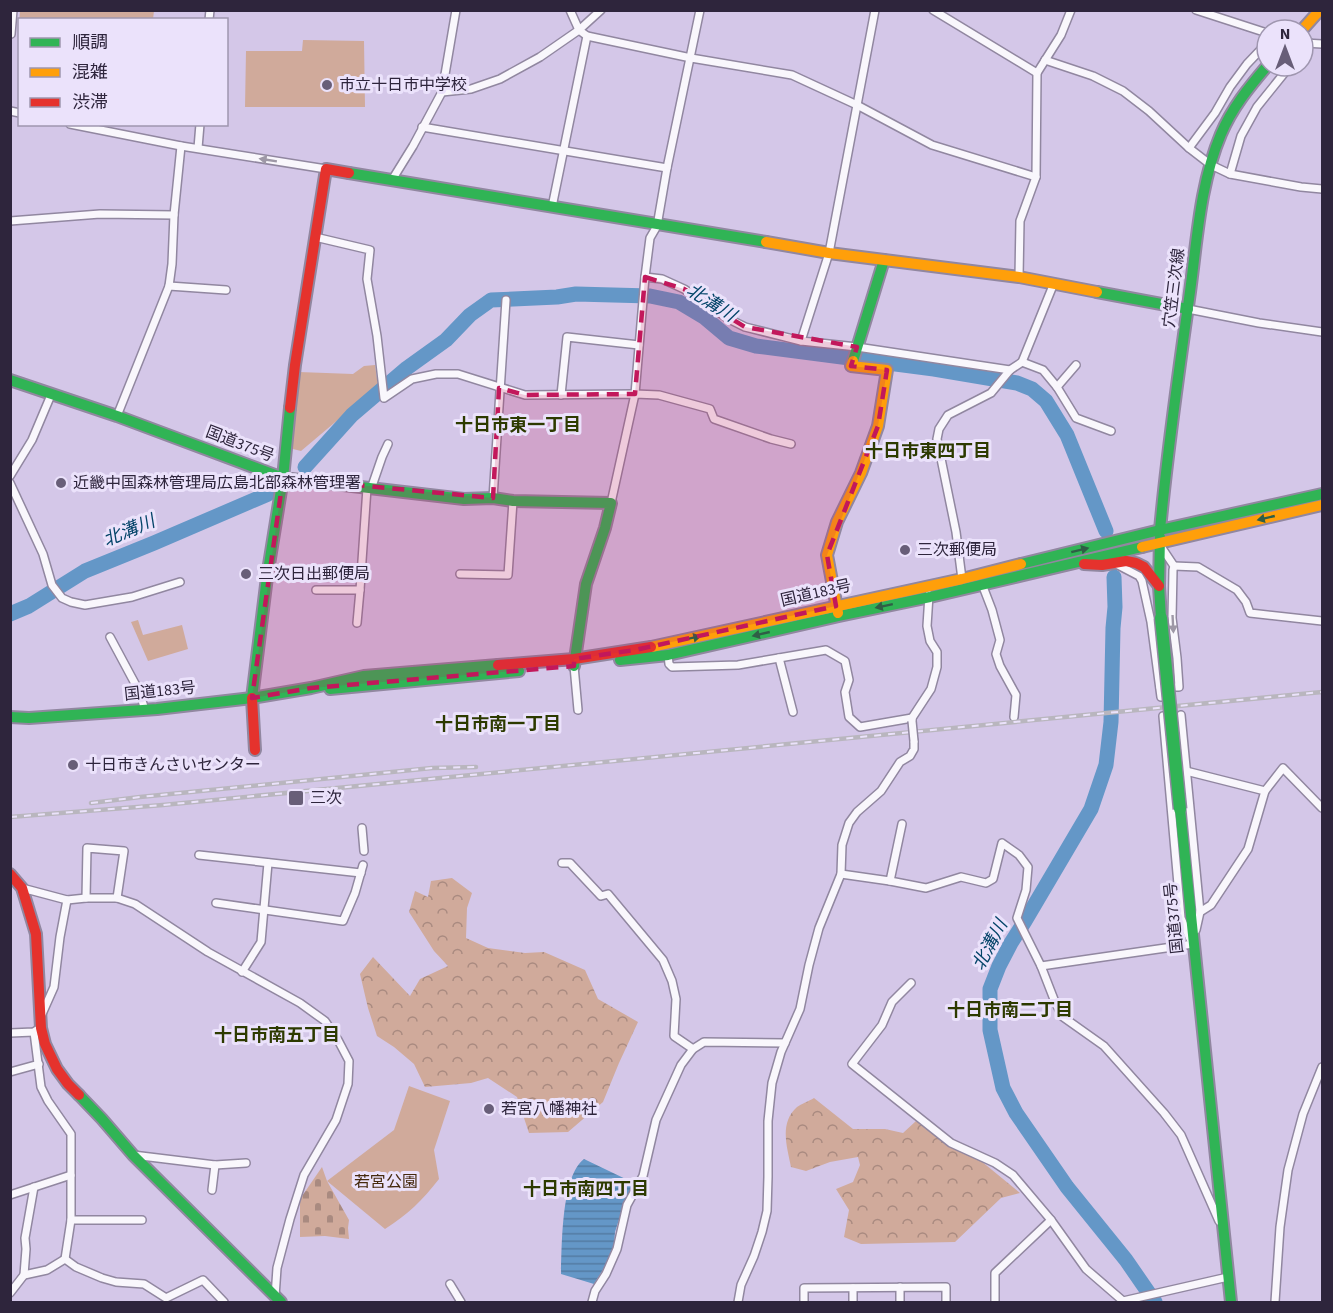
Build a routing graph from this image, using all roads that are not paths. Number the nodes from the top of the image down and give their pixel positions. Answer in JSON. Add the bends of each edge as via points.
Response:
{"nodes":[{"id":1,"x":13,"y":10,"type":"edge"},
{"id":2,"x":570,"y":10,"type":"edge"},
{"id":3,"x":602,"y":10,"type":"edge"},
{"id":4,"x":700,"y":10,"type":"edge"},
{"id":5,"x":875,"y":10,"type":"edge"},
{"id":6,"x":933,"y":10,"type":"edge"},
{"id":7,"x":1071,"y":10,"type":"edge"},
{"id":8,"x":1196,"y":10,"type":"edge"},
{"id":9,"x":453,"y":11,"type":"edge"},
{"id":10,"x":1255,"y":29,"type":"edge"},
{"id":11,"x":579,"y":30,"type":"junction"},
{"id":12,"x":11,"y":34,"type":"edge"},
{"id":13,"x":587,"y":36,"type":"junction"},
{"id":14,"x":1255,"y":56,"type":"edge"},
{"id":15,"x":691,"y":58,"type":"junction"},
{"id":16,"x":1045,"y":60,"type":"junction"},
{"id":17,"x":1037,"y":73,"type":"junction"},
{"id":18,"x":1256,"y":78,"type":"edge"},
{"id":19,"x":1280,"y":78,"type":"edge"},
{"id":20,"x":442,"y":92,"type":"junction"},
{"id":21,"x":857,"y":105,"type":"junction"},
{"id":22,"x":80,"y":126,"type":"edge"},
{"id":23,"x":200,"y":126,"type":"edge"},
{"id":24,"x":422,"y":127,"type":"junction"},
{"id":25,"x":181,"y":146,"type":"junction"},
{"id":26,"x":198,"y":148,"type":"junction"},
{"id":27,"x":1190,"y":148,"type":"junction"},
{"id":28,"x":563,"y":151,"type":"junction"},
{"id":29,"x":1211,"y":165,"type":"junction"},
{"id":30,"x":667,"y":168,"type":"junction"},
{"id":31,"x":326,"y":169,"type":"junction"},
{"id":32,"x":1230,"y":174,"type":"junction"},
{"id":33,"x":1036,"y":177,"type":"junction"},
{"id":34,"x":392,"y":180,"type":"junction"},
{"id":35,"x":1323,"y":189,"type":"edge"},
{"id":36,"x":552,"y":207,"type":"junction"},
{"id":37,"x":174,"y":215,"type":"junction"},
{"id":38,"x":10,"y":221,"type":"edge"},
{"id":39,"x":657,"y":226,"type":"junction"},
{"id":40,"x":315,"y":237,"type":"junction"},
{"id":41,"x":829,"y":253,"type":"junction"},
{"id":42,"x":884,"y":260,"type":"junction"},
{"id":43,"x":645,"y":277,"type":"junction"},
{"id":44,"x":1019,"y":277,"type":"junction"},
{"id":45,"x":1054,"y":283,"type":"junction"},
{"id":46,"x":169,"y":286,"type":"junction"},
{"id":47,"x":226,"y":290,"type":"dead end"},
{"id":48,"x":506,"y":300,"type":"dead end"},
{"id":49,"x":1188,"y":309,"type":"junction"},
{"id":50,"x":1323,"y":332,"type":"edge"},
{"id":51,"x":801,"y":341,"type":"junction"},
{"id":52,"x":639,"y":345,"type":"junction"},
{"id":53,"x":857,"y":347,"type":"junction"},
{"id":54,"x":1022,"y":362,"type":"junction"},
{"id":55,"x":1076,"y":365,"type":"dead end"},
{"id":56,"x":1010,"y":370,"type":"junction"},
{"id":57,"x":10,"y":380,"type":"edge"},
{"id":58,"x":1057,"y":387,"type":"junction"},
{"id":59,"x":499,"y":388,"type":"junction"},
{"id":60,"x":635,"y":393,"type":"junction"},
{"id":61,"x":51,"y":394,"type":"junction"},
{"id":62,"x":561,"y":395,"type":"junction"},
{"id":63,"x":117,"y":416,"type":"junction"},
{"id":64,"x":1111,"y":431,"type":"dead end"},
{"id":65,"x":388,"y":444,"type":"dead end"},
{"id":66,"x":791,"y":444,"type":"dead end"},
{"id":67,"x":10,"y":476,"type":"edge"},
{"id":68,"x":283,"y":478,"type":"junction"},
{"id":69,"x":10,"y":483,"type":"edge"},
{"id":70,"x":369,"y":489,"type":"junction"},
{"id":71,"x":1323,"y":494,"type":"edge"},
{"id":72,"x":493,"y":498,"type":"junction"},
{"id":73,"x":513,"y":501,"type":"junction"},
{"id":74,"x":611,"y":503,"type":"junction"},
{"id":75,"x":1323,"y":505,"type":"edge"},
{"id":76,"x":1160,"y":530,"type":"junction"},
{"id":77,"x":1159,"y":543,"type":"junction"},
{"id":78,"x":1114,"y":563,"type":"junction"},
{"id":79,"x":1071,"y":564,"type":"junction"},
{"id":80,"x":1174,"y":566,"type":"junction"},
{"id":81,"x":460,"y":574,"type":"dead end"},
{"id":82,"x":962,"y":579,"type":"junction"},
{"id":83,"x":180,"y":582,"type":"dead end"},
{"id":84,"x":982,"y":584,"type":"junction"},
{"id":85,"x":1159,"y":586,"type":"junction"},
{"id":86,"x":316,"y":590,"type":"dead end"},
{"id":87,"x":360,"y":590,"type":"junction"},
{"id":88,"x":928,"y":592,"type":"junction"},
{"id":89,"x":838,"y":611,"type":"junction"},
{"id":90,"x":1323,"y":621,"type":"edge"},
{"id":91,"x":357,"y":623,"type":"dead end"},
{"id":92,"x":110,"y":637,"type":"dead end"},
{"id":93,"x":668,"y":655,"type":"junction"},
{"id":94,"x":778,"y":658,"type":"junction"},
{"id":95,"x":574,"y":662,"type":"junction"},
{"id":96,"x":1160,"y":687,"type":"junction"},
{"id":97,"x":1161,"y":697,"type":"dead end"},
{"id":98,"x":252,"y":698,"type":"junction"},
{"id":99,"x":145,"y":710,"type":"junction"},
{"id":100,"x":578,"y":710,"type":"dead end"},
{"id":101,"x":793,"y":712,"type":"dead end"},
{"id":102,"x":1181,"y":715,"type":"dead end"},
{"id":103,"x":1163,"y":716,"type":"dead end"},
{"id":104,"x":10,"y":717,"type":"edge"},
{"id":105,"x":1014,"y":717,"type":"dead end"},
{"id":106,"x":912,"y":720,"type":"junction"},
{"id":107,"x":255,"y":750,"type":"dead end"},
{"id":108,"x":1186,"y":771,"type":"junction"},
{"id":109,"x":1265,"y":790,"type":"junction"},
{"id":110,"x":1323,"y":808,"type":"edge"},
{"id":111,"x":902,"y":824,"type":"dead end"},
{"id":112,"x":362,"y":828,"type":"dead end"},
{"id":113,"x":364,"y":851,"type":"dead end"},
{"id":114,"x":199,"y":855,"type":"dead end"},
{"id":115,"x":268,"y":863,"type":"junction"},
{"id":116,"x":562,"y":863,"type":"dead end"},
{"id":117,"x":363,"y":865,"type":"dead end"},
{"id":118,"x":361,"y":873,"type":"junction"},
{"id":119,"x":10,"y":874,"type":"edge"},
{"id":120,"x":841,"y":874,"type":"junction"},
{"id":121,"x":890,"y":881,"type":"junction"},
{"id":122,"x":22,"y":888,"type":"junction"},
{"id":123,"x":86,"y":898,"type":"junction"},
{"id":124,"x":117,"y":898,"type":"junction"},
{"id":125,"x":67,"y":900,"type":"junction"},
{"id":126,"x":216,"y":903,"type":"dead end"},
{"id":127,"x":264,"y":910,"type":"junction"},
{"id":128,"x":1200,"y":912,"type":"junction"},
{"id":129,"x":1193,"y":944,"type":"junction"},
{"id":130,"x":1041,"y":966,"type":"junction"},
{"id":131,"x":242,"y":972,"type":"junction"},
{"id":132,"x":911,"y":983,"type":"dead end"},
{"id":133,"x":38,"y":1026,"type":"junction"},
{"id":134,"x":10,"y":1033,"type":"edge"},
{"id":135,"x":785,"y":1043,"type":"junction"},
{"id":136,"x":693,"y":1049,"type":"junction"},
{"id":137,"x":39,"y":1064,"type":"junction"},
{"id":138,"x":1323,"y":1067,"type":"edge"},
{"id":139,"x":10,"y":1072,"type":"edge"},
{"id":140,"x":133,"y":1155,"type":"junction"},
{"id":141,"x":246,"y":1163,"type":"dead end"},
{"id":142,"x":215,"y":1165,"type":"junction"},
{"id":143,"x":71,"y":1175,"type":"junction"},
{"id":144,"x":34,"y":1187,"type":"junction"},
{"id":145,"x":212,"y":1190,"type":"dead end"},
{"id":146,"x":10,"y":1195,"type":"edge"},
{"id":147,"x":71,"y":1220,"type":"junction"},
{"id":148,"x":142,"y":1220,"type":"dead end"},
{"id":149,"x":1051,"y":1220,"type":"junction"},
{"id":150,"x":1222,"y":1229,"type":"junction"},
{"id":151,"x":65,"y":1259,"type":"junction"},
{"id":152,"x":24,"y":1275,"type":"junction"},
{"id":153,"x":1228,"y":1277,"type":"junction"},
{"id":154,"x":450,"y":1284,"type":"dead end"},
{"id":155,"x":900,"y":1287,"type":"junction"},
{"id":156,"x":853,"y":1288,"type":"junction"},
{"id":157,"x":10,"y":1293,"type":"edge"},
{"id":158,"x":278,"y":1300,"type":"edge"},
{"id":159,"x":1136,"y":1300,"type":"edge"},
{"id":160,"x":224,"y":1302,"type":"edge"},
{"id":161,"x":461,"y":1302,"type":"edge"},
{"id":162,"x":592,"y":1302,"type":"edge"},
{"id":163,"x":738,"y":1302,"type":"edge"},
{"id":164,"x":804,"y":1302,"type":"edge"},
{"id":165,"x":853,"y":1302,"type":"edge"},
{"id":166,"x":900,"y":1302,"type":"edge"},
{"id":167,"x":946,"y":1302,"type":"edge"},
{"id":168,"x":995,"y":1302,"type":"edge"},
{"id":169,"x":1231,"y":1302,"type":"edge"},
{"id":170,"x":1275,"y":1302,"type":"edge"}],
"edges":[{"from":1,"to":12,"type":"street"},
{"from":2,"to":11,"type":"street"},
{"from":3,"to":11,"type":"street"},
{"from":4,"to":15,"type":"street"},
{"from":5,"to":21,"type":"street"},
{"from":6,"to":17,"type":"street"},
{"from":7,"to":16,"type":"street"},
{"from":8,"to":10,"type":"street"},
{"from":9,"to":20,"type":"street"},
{"from":11,"to":13,"type":"street"},
{"from":11,"to":20,"type":"street","via":[[500,79],[471,89]]},
{"from":13,"to":15,"type":"street"},
{"from":13,"to":28,"type":"street"},
{"from":14,"to":27,"type":"street"},
{"from":15,"to":21,"type":"street","via":[[792,75]]},
{"from":15,"to":30,"type":"street"},
{"from":16,"to":17,"type":"street"},
{"from":16,"to":27,"type":"street","via":[[1123,91]]},
{"from":17,"to":33,"type":"street"},
{"from":18,"to":29,"type":"main road","name":"穴笠三次線","via":[[1222,131]]},
{"from":19,"to":32,"type":"street","via":[[1257,107],[1241,136]]},
{"from":20,"to":24,"type":"street"},
{"from":21,"to":33,"type":"street","via":[[932,145]]},
{"from":21,"to":41,"type":"street"},
{"from":22,"to":25,"type":"street"},
{"from":23,"to":26,"type":"street"},
{"from":24,"to":28,"type":"street"},
{"from":24,"to":34,"type":"street"},
{"from":25,"to":26,"type":"street"},
{"from":25,"to":37,"type":"street"},
{"from":31,"to":26,"type":"street","one_way":true},
{"from":27,"to":29,"type":"street"},
{"from":28,"to":30,"type":"street"},
{"from":28,"to":36,"type":"street"},
{"from":29,"to":32,"type":"street"},
{"from":29,"to":49,"type":"main road","name":"穴笠三次線"},
{"from":30,"to":39,"type":"street"},
{"from":31,"to":34,"type":"main road"},
{"from":31,"to":40,"type":"main road"},
{"from":32,"to":35,"type":"street"},
{"from":33,"to":44,"type":"street","via":[[1020,220]]},
{"from":34,"to":36,"type":"main road"},
{"from":36,"to":39,"type":"main road"},
{"from":37,"to":38,"type":"street","via":[[100,214]]},
{"from":37,"to":46,"type":"street"},
{"from":39,"to":41,"type":"main road"},
{"from":39,"to":43,"type":"street","via":[[650,238]]},
{"from":40,"to":59,"type":"street","via":[[370,250],[367,279],[384,398],[412,379],[436,374],[458,374]]},
{"from":40,"to":68,"type":"main road"},
{"from":41,"to":42,"type":"main road"},
{"from":41,"to":51,"type":"street"},
{"from":42,"to":44,"type":"main road"},
{"from":42,"to":53,"type":"main road"},
{"from":43,"to":51,"type":"street","via":[[662,279],[684,289],[745,327]]},
{"from":43,"to":52,"type":"street"},
{"from":44,"to":45,"type":"main road"},
{"from":45,"to":49,"type":"main road"},
{"from":45,"to":54,"type":"street"},
{"from":46,"to":47,"type":"street"},
{"from":46,"to":63,"type":"street"},
{"from":48,"to":59,"type":"street"},
{"from":49,"to":50,"type":"street"},
{"from":49,"to":76,"type":"main road","name":"穴笠三次線"},
{"from":51,"to":53,"type":"street"},
{"from":52,"to":60,"type":"street"},
{"from":52,"to":62,"type":"street","via":[[567,337]]},
{"from":53,"to":56,"type":"street"},
{"from":53,"to":89,"type":"main road","via":[[851,366],[887,370],[878,426],[827,555]]},
{"from":54,"to":56,"type":"street"},
{"from":54,"to":58,"type":"street","via":[[1043,370]]},
{"from":55,"to":58,"type":"street"},
{"from":56,"to":82,"type":"street","via":[[991,393],[948,415],[939,429]]},
{"from":57,"to":61,"type":"main road","name":"国道375号"},
{"from":58,"to":64,"type":"street","via":[[1076,418]]},
{"from":59,"to":62,"type":"street","via":[[525,395]]},
{"from":59,"to":72,"type":"street"},
{"from":60,"to":62,"type":"street"},
{"from":60,"to":66,"type":"street","via":[[659,395],[710,409],[714,418]]},
{"from":60,"to":74,"type":"street"},
{"from":61,"to":63,"type":"main road","name":"国道375号"},
{"from":61,"to":67,"type":"street","via":[[32,440]]},
{"from":63,"to":68,"type":"main road","name":"国道375号"},
{"from":65,"to":70,"type":"street"},
{"from":68,"to":70,"type":"main road"},
{"from":68,"to":98,"type":"main road","name":"国道375号"},
{"from":69,"to":83,"type":"street","via":[[62,598],[85,605],[132,597]]},
{"from":70,"to":72,"type":"main road","via":[[464,499]]},
{"from":70,"to":87,"type":"street"},
{"from":71,"to":76,"type":"main road","name":"国道183号"},
{"from":72,"to":73,"type":"main road"},
{"from":73,"to":74,"type":"main road"},
{"from":73,"to":81,"type":"street","via":[[508,575]]},
{"from":74,"to":95,"type":"main road","via":[[586,584]]},
{"from":75,"to":77,"type":"main road","name":"国道183号","one_way":true},
{"from":76,"to":77,"type":"main road","name":"国道375号"},
{"from":82,"to":76,"type":"main road","name":"国道183号","one_way":true},
{"from":77,"to":79,"type":"main road","name":"国道183号"},
{"from":77,"to":80,"type":"street"},
{"from":77,"to":85,"type":"main road","name":"国道375号"},
{"from":78,"to":79,"type":"main road"},
{"from":78,"to":85,"type":"main road","via":[[1126,561],[1144,567]]},
{"from":78,"to":96,"type":"street","via":[[1142,581]]},
{"from":79,"to":84,"type":"main road","name":"国道183号"},
{"from":80,"to":90,"type":"street","via":[[1198,567],[1237,590],[1250,613]]},
{"from":80,"to":96,"type":"street","one_way":true,"via":[[1172,618],[1179,687]]},
{"from":82,"to":88,"type":"main road","name":"国道183号"},
{"from":84,"to":88,"type":"main road","name":"国道183号"},
{"from":84,"to":105,"type":"street","via":[[1000,640],[996,654],[1016,695]]},
{"from":85,"to":129,"type":"main road","name":"国道375号","bridge":true},
{"from":86,"to":87,"type":"street"},
{"from":87,"to":91,"type":"street"},
{"from":88,"to":89,"type":"main road","name":"国道183号"},
{"from":88,"to":106,"type":"street","via":[[927,626],[937,652],[937,667],[931,689]]},
{"from":89,"to":93,"type":"main road","name":"国道183号","one_way":true},
{"from":95,"to":89,"type":"main road","name":"国道183号","one_way":true},
{"from":92,"to":99,"type":"street","via":[[139,690]]},
{"from":93,"to":94,"type":"street","via":[[672,667],[738,665]]},
{"from":93,"to":95,"type":"main road","name":"国道183号"},
{"from":94,"to":101,"type":"street"},
{"from":94,"to":106,"type":"street","via":[[826,650],[845,661],[849,717],[860,727]]},
{"from":95,"to":98,"type":"main road","name":"国道183号","via":[[364,676]]},
{"from":95,"to":100,"type":"street"},
{"from":96,"to":97,"type":"street"},
{"from":98,"to":99,"type":"main road","name":"国道183号"},
{"from":98,"to":107,"type":"main road","name":"国道375号"},
{"from":99,"to":104,"type":"main road","name":"国道183号"},
{"from":102,"to":108,"type":"street"},
{"from":103,"to":129,"type":"street","via":[[1181,918]]},
{"from":106,"to":120,"type":"street","bridge":true,"via":[[914,749],[910,756],[900,762],[881,791],[849,823],[842,845]]},
{"from":108,"to":109,"type":"street"},
{"from":108,"to":128,"type":"street"},
{"from":109,"to":110,"type":"street","via":[[1283,768]]},
{"from":109,"to":128,"type":"street","via":[[1248,849],[1211,905]]},
{"from":111,"to":121,"type":"street"},
{"from":112,"to":113,"type":"street"},
{"from":114,"to":115,"type":"street"},
{"from":115,"to":118,"type":"street"},
{"from":115,"to":127,"type":"street"},
{"from":116,"to":136,"type":"street","via":[[570,864],[601,896],[608,894],[663,960],[676,999],[674,1036]]},
{"from":117,"to":118,"type":"street"},
{"from":118,"to":127,"type":"street","via":[[343,921]]},
{"from":119,"to":122,"type":"main road"},
{"from":120,"to":121,"type":"street"},
{"from":120,"to":135,"type":"street","via":[[819,928],[800,1009]]},
{"from":121,"to":130,"type":"street","via":[[926,888],[961,877],[986,883],[993,879],[1002,843],[1028,867],[1017,918]]},
{"from":122,"to":125,"type":"street"},
{"from":122,"to":133,"type":"main road","via":[[36,934]]},
{"from":123,"to":124,"type":"street"},
{"from":123,"to":124,"type":"street","via":[[87,848],[124,851]]},
{"from":123,"to":125,"type":"street"},
{"from":124,"to":131,"type":"street","via":[[135,904]]},
{"from":125,"to":133,"type":"street","via":[[54,987]]},
{"from":126,"to":127,"type":"street"},
{"from":127,"to":131,"type":"street","via":[[261,942]]},
{"from":128,"to":129,"type":"street"},
{"from":129,"to":130,"type":"street"},
{"from":129,"to":150,"type":"main road","name":"国道375号"},
{"from":130,"to":150,"type":"street","via":[[1063,1017],[1104,1046],[1181,1135]]},
{"from":131,"to":158,"type":"street","via":[[325,1021],[349,1061],[348,1084],[336,1120],[304,1175],[290,1219],[277,1268]]},
{"from":132,"to":149,"type":"street","via":[[892,1002],[882,1025],[852,1064],[951,1143],[1013,1175]]},
{"from":133,"to":134,"type":"street"},
{"from":133,"to":137,"type":"street"},
{"from":133,"to":140,"type":"main road","via":[[68,1084]]},
{"from":135,"to":136,"type":"street","via":[[716,1041]]},
{"from":135,"to":163,"type":"street","via":[[772,1083],[766,1211]]},
{"from":136,"to":162,"type":"street","via":[[681,1065],[657,1120],[643,1176],[627,1205],[617,1249]]},
{"from":137,"to":139,"type":"street"},
{"from":137,"to":143,"type":"street","via":[[41,1087],[71,1134]]},
{"from":138,"to":170,"type":"street","via":[[1303,1114],[1288,1170]]},
{"from":140,"to":142,"type":"street"},
{"from":140,"to":158,"type":"main road"},
{"from":141,"to":142,"type":"street"},
{"from":142,"to":145,"type":"street"},
{"from":143,"to":144,"type":"street"},
{"from":143,"to":147,"type":"street"},
{"from":144,"to":146,"type":"street"},
{"from":144,"to":152,"type":"street","via":[[25,1238]]},
{"from":147,"to":148,"type":"street"},
{"from":147,"to":151,"type":"street"},
{"from":149,"to":159,"type":"street","via":[[1086,1269],[1124,1301]]},
{"from":149,"to":168,"type":"street","via":[[995,1273]]},
{"from":150,"to":153,"type":"main road","name":"国道375号"},
{"from":151,"to":152,"type":"street","via":[[47,1270]]},
{"from":151,"to":160,"type":"street","via":[[102,1278],[144,1284],[166,1299],[203,1280]]},
{"from":152,"to":157,"type":"street"},
{"from":153,"to":159,"type":"street"},
{"from":153,"to":169,"type":"main road","name":"国道375号"},
{"from":154,"to":161,"type":"street"},
{"from":155,"to":156,"type":"street"},
{"from":155,"to":166,"type":"street"},
{"from":155,"to":167,"type":"street","via":[[946,1287]]},
{"from":156,"to":164,"type":"street","via":[[804,1288]]},
{"from":156,"to":165,"type":"street"}]}
